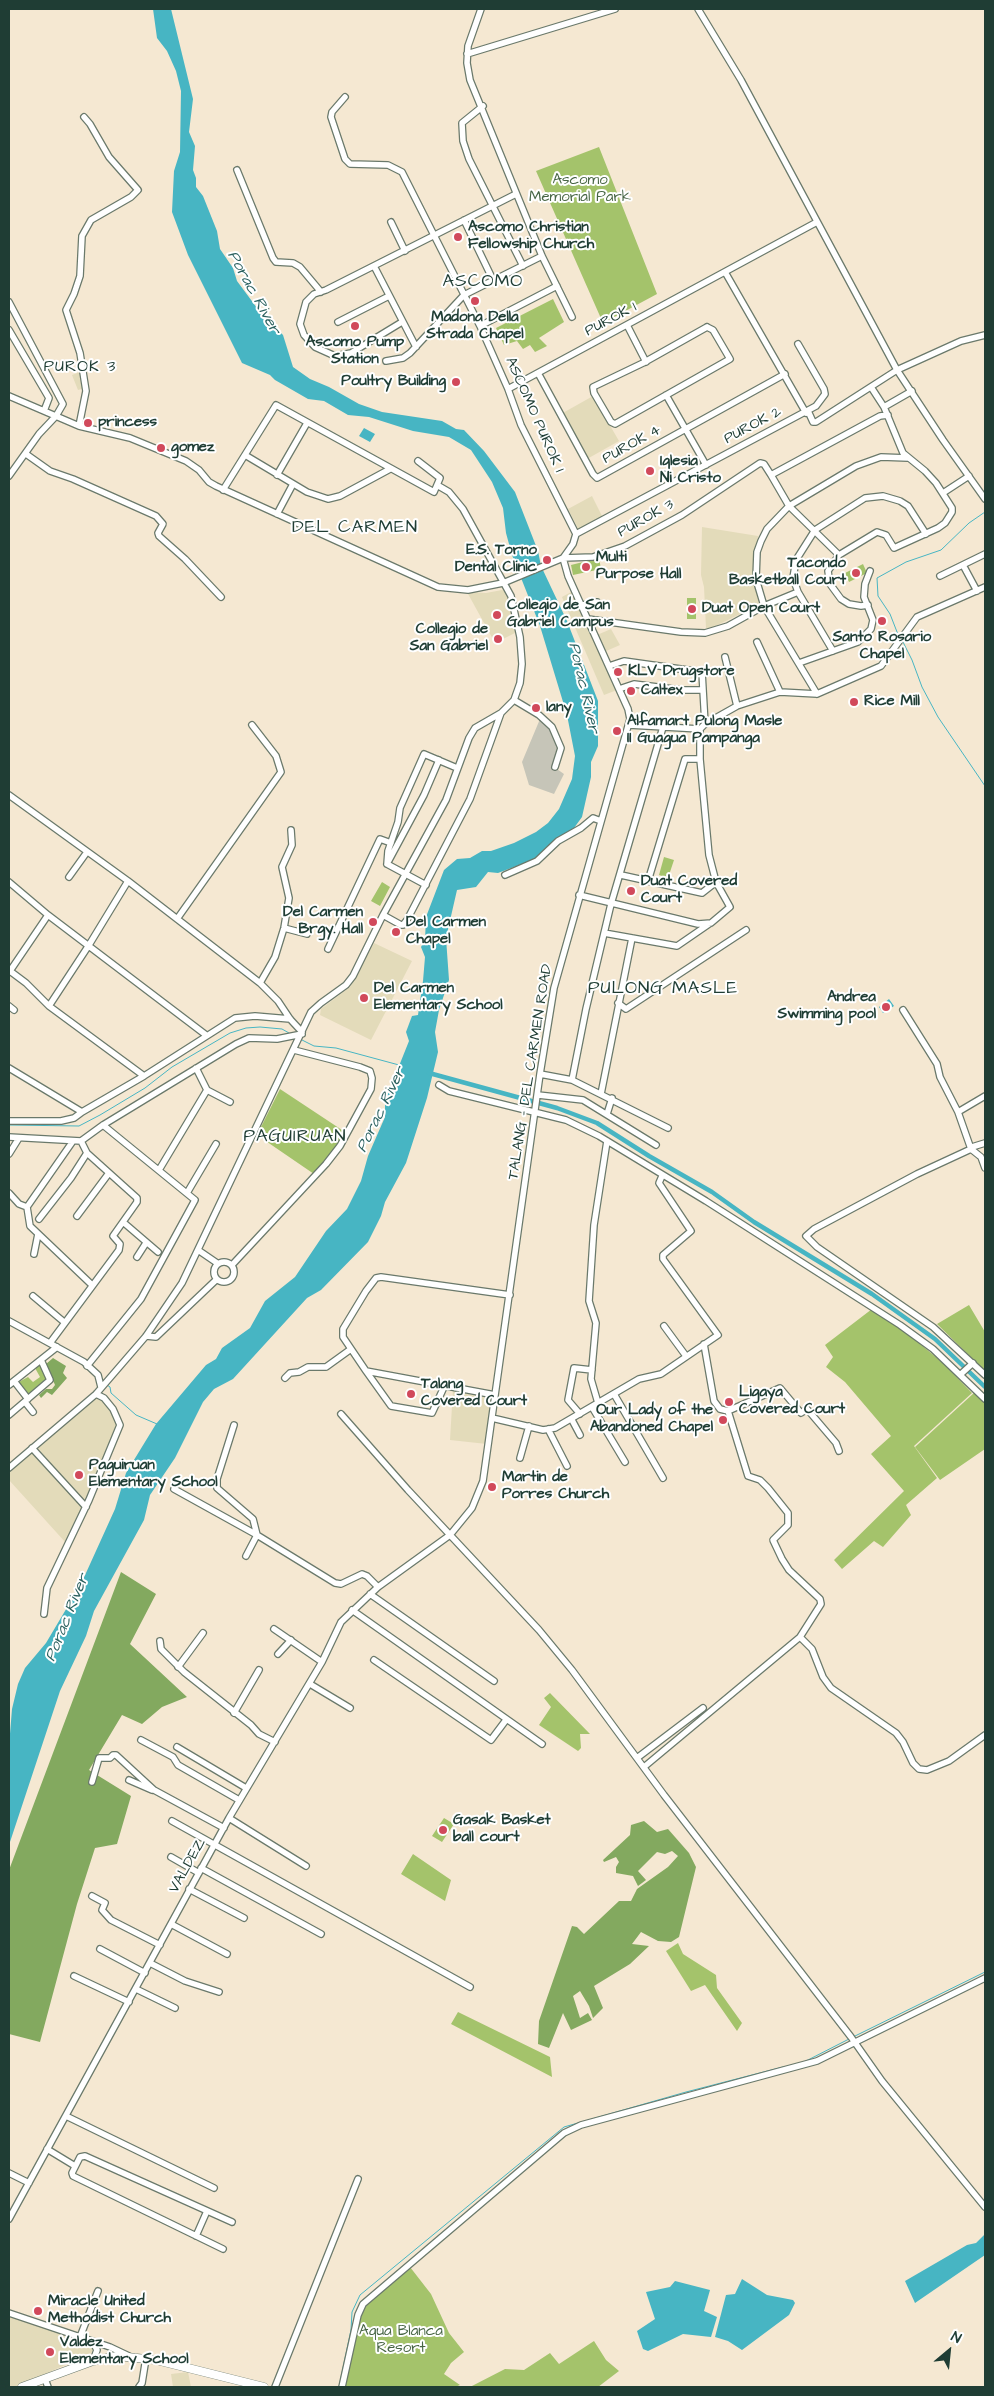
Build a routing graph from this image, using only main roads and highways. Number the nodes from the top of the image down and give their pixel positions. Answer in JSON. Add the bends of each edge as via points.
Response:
{"nodes":[{"id":1,"x":22,"y":2387,"type":"edge"},
{"id":2,"x":264,"y":2387,"type":"edge"}],
"edges":[{"from":1,"to":2,"type":"main road","via":[[106,2357],[131,2357]]}]}
